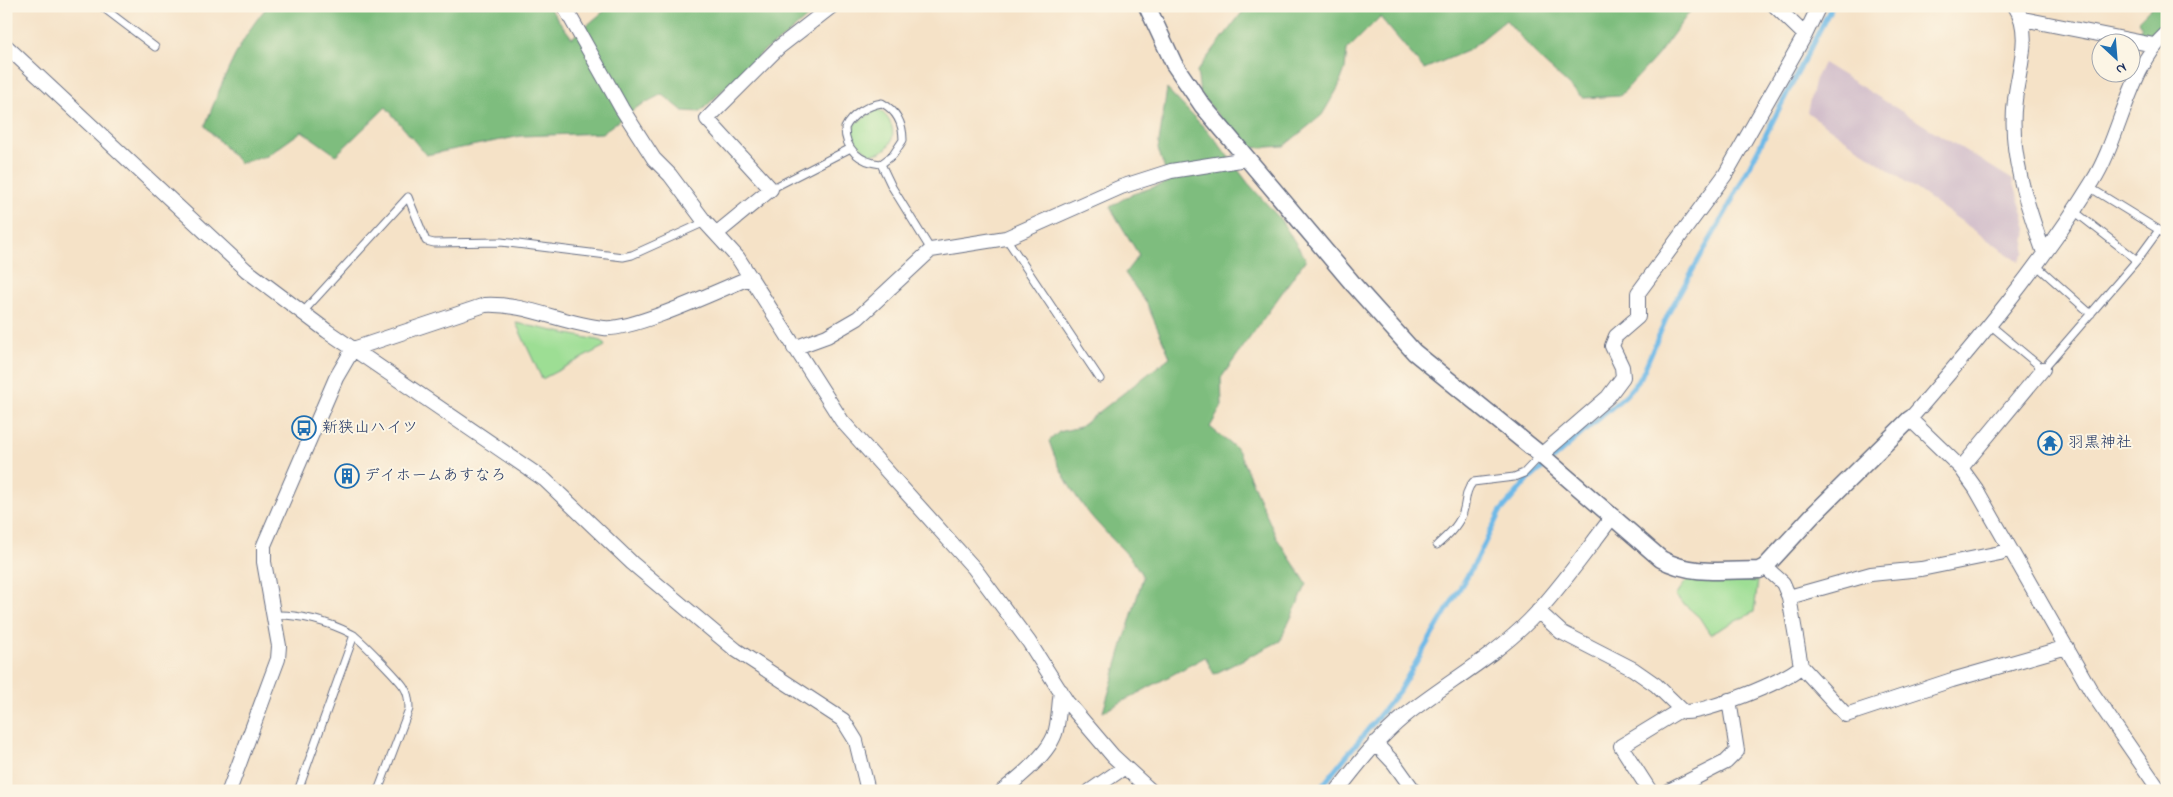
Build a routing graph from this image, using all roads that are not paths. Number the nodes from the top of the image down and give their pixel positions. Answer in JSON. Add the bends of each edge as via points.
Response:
{"nodes":[{"id":1,"x":101,"y":6,"type":"edge"},
{"id":2,"x":564,"y":6,"type":"edge"},
{"id":3,"x":832,"y":6,"type":"edge"},
{"id":4,"x":1147,"y":6,"type":"edge"},
{"id":5,"x":1775,"y":6,"type":"edge"},
{"id":6,"x":1819,"y":6,"type":"edge"},
{"id":7,"x":2015,"y":6,"type":"edge"},
{"id":8,"x":2023,"y":19,"type":"junction"},
{"id":9,"x":2167,"y":34,"type":"edge"},
{"id":10,"x":1805,"y":35,"type":"junction"},
{"id":11,"x":2154,"y":45,"type":"junction"},
{"id":12,"x":6,"y":46,"type":"edge"},
{"id":13,"x":154,"y":47,"type":"dead end"},
{"id":14,"x":849,"y":148,"type":"junction"},
{"id":15,"x":1247,"y":159,"type":"junction"},
{"id":16,"x":881,"y":164,"type":"junction"},
{"id":17,"x":2089,"y":187,"type":"junction"},
{"id":18,"x":771,"y":189,"type":"junction"},
{"id":19,"x":2074,"y":211,"type":"junction"},
{"id":20,"x":706,"y":222,"type":"junction"},
{"id":21,"x":2159,"y":230,"type":"junction"},
{"id":22,"x":716,"y":234,"type":"junction"},
{"id":23,"x":2167,"y":236,"type":"edge"},
{"id":24,"x":1006,"y":238,"type":"junction"},
{"id":25,"x":931,"y":250,"type":"junction"},
{"id":26,"x":2044,"y":253,"type":"junction"},
{"id":27,"x":2137,"y":260,"type":"junction"},
{"id":28,"x":2036,"y":265,"type":"junction"},
{"id":29,"x":750,"y":277,"type":"junction"},
{"id":30,"x":303,"y":312,"type":"junction"},
{"id":31,"x":2091,"y":314,"type":"junction"},
{"id":32,"x":1989,"y":324,"type":"junction"},
{"id":33,"x":794,"y":348,"type":"junction"},
{"id":34,"x":353,"y":349,"type":"junction"},
{"id":35,"x":2043,"y":369,"type":"junction"},
{"id":36,"x":1100,"y":379,"type":"dead end"},
{"id":37,"x":1910,"y":419,"type":"junction"},
{"id":38,"x":1549,"y":461,"type":"junction"},
{"id":39,"x":1961,"y":468,"type":"junction"},
{"id":40,"x":1613,"y":516,"type":"junction"},
{"id":41,"x":1437,"y":545,"type":"dead end"},
{"id":42,"x":2009,"y":548,"type":"junction"},
{"id":43,"x":1766,"y":567,"type":"junction"},
{"id":44,"x":1790,"y":597,"type":"junction"},
{"id":45,"x":1538,"y":611,"type":"junction"},
{"id":46,"x":274,"y":614,"type":"junction"},
{"id":47,"x":354,"y":635,"type":"junction"},
{"id":48,"x":2067,"y":647,"type":"junction"},
{"id":49,"x":1801,"y":666,"type":"junction"},
{"id":50,"x":1061,"y":691,"type":"junction"},
{"id":51,"x":1729,"y":700,"type":"junction"},
{"id":52,"x":1680,"y":710,"type":"junction"},
{"id":53,"x":1375,"y":743,"type":"junction"},
{"id":54,"x":1125,"y":767,"type":"junction"},
{"id":55,"x":870,"y":790,"type":"edge"},
{"id":56,"x":229,"y":791,"type":"edge"},
{"id":57,"x":298,"y":791,"type":"edge"},
{"id":58,"x":378,"y":791,"type":"edge"},
{"id":59,"x":1002,"y":791,"type":"edge"},
{"id":60,"x":1090,"y":791,"type":"edge"},
{"id":61,"x":1151,"y":791,"type":"edge"},
{"id":62,"x":1337,"y":791,"type":"edge"},
{"id":63,"x":1414,"y":791,"type":"edge"},
{"id":64,"x":1650,"y":791,"type":"edge"},
{"id":65,"x":1669,"y":791,"type":"edge"},
{"id":66,"x":2160,"y":791,"type":"edge"}],
"edges":[{"from":1,"to":13,"type":"lane"},
{"from":2,"to":20,"type":"street","via":[[654,159]]},
{"from":3,"to":18,"type":"street","via":[[778,48],[708,119]]},
{"from":4,"to":15,"type":"street","via":[[1174,64],[1202,105]]},
{"from":5,"to":10,"type":"street"},
{"from":6,"to":10,"type":"street"},
{"from":7,"to":8,"type":"street"},
{"from":8,"to":11,"type":"street"},
{"from":8,"to":26,"type":"street","via":[[2024,38],[2014,103],[2015,152]]},
{"from":9,"to":11,"type":"street"},
{"from":10,"to":38,"type":"street","via":[[1725,174],[1638,293],[1638,317],[1616,336],[1612,346],[1623,377]]},
{"from":11,"to":17,"type":"street"},
{"from":12,"to":30,"type":"street","via":[[226,253]]},
{"from":14,"to":16,"type":"lane","via":[[864,161]]},
{"from":14,"to":16,"type":"lane","via":[[845,137],[848,121],[882,103],[895,112],[903,140],[893,155]]},
{"from":14,"to":18,"type":"lane"},
{"from":15,"to":24,"type":"street","via":[[1171,171],[1121,186]]},
{"from":15,"to":38,"type":"street","via":[[1414,352]]},
{"from":16,"to":25,"type":"lane"},
{"from":17,"to":19,"type":"street"},
{"from":17,"to":21,"type":"lane"},
{"from":18,"to":22,"type":"street"},
{"from":19,"to":26,"type":"street"},
{"from":19,"to":27,"type":"lane"},
{"from":20,"to":22,"type":"street"},
{"from":20,"to":30,"type":"lane","via":[[632,256],[623,257],[501,242],[434,242],[426,241],[408,198]]},
{"from":21,"to":23,"type":"lane"},
{"from":21,"to":27,"type":"lane"},
{"from":22,"to":29,"type":"street"},
{"from":24,"to":25,"type":"street"},
{"from":24,"to":36,"type":"lane"},
{"from":25,"to":33,"type":"street","via":[[858,318],[827,336]]},
{"from":26,"to":28,"type":"street"},
{"from":27,"to":31,"type":"lane"},
{"from":28,"to":31,"type":"lane"},
{"from":28,"to":32,"type":"street"},
{"from":29,"to":33,"type":"street","via":[[784,327]]},
{"from":29,"to":34,"type":"street","via":[[629,325],[605,328],[503,304],[485,305]]},
{"from":30,"to":34,"type":"street"},
{"from":31,"to":35,"type":"lane"},
{"from":32,"to":35,"type":"lane"},
{"from":32,"to":37,"type":"street"},
{"from":33,"to":50,"type":"street","via":[[842,421],[974,568]]},
{"from":34,"to":46,"type":"street","via":[[336,378],[264,545]]},
{"from":34,"to":55,"type":"street","via":[[545,480],[632,563],[714,632],[843,720],[856,742]]},
{"from":35,"to":39,"type":"street"},
{"from":37,"to":39,"type":"street"},
{"from":37,"to":43,"type":"street","via":[[1812,516]]},
{"from":38,"to":40,"type":"street"},
{"from":38,"to":41,"type":"lane","via":[[1514,477],[1473,482],[1464,499],[1463,514]]},
{"from":39,"to":42,"type":"street"},
{"from":40,"to":43,"type":"street","via":[[1661,559],[1676,567],[1688,570],[1759,570]]},
{"from":40,"to":45,"type":"street"},
{"from":42,"to":44,"type":"street","via":[[1921,569],[1871,574]]},
{"from":42,"to":48,"type":"street"},
{"from":43,"to":44,"type":"street","via":[[1783,582]]},
{"from":44,"to":49,"type":"street"},
{"from":45,"to":52,"type":"street","via":[[1561,632],[1633,669],[1656,685]]},
{"from":45,"to":53,"type":"street","via":[[1488,655],[1405,716]]},
{"from":46,"to":47,"type":"lane","via":[[306,618]]},
{"from":46,"to":56,"type":"street","via":[[278,659]]},
{"from":47,"to":57,"type":"lane"},
{"from":47,"to":58,"type":"lane","via":[[404,687],[409,700],[409,709]]},
{"from":48,"to":49,"type":"street","via":[[1846,715]]},
{"from":48,"to":66,"type":"street","via":[[2091,691]]},
{"from":49,"to":51,"type":"street","via":[[1780,680]]},
{"from":50,"to":54,"type":"street","via":[[1112,756]]},
{"from":50,"to":59,"type":"street","via":[[1056,732],[1022,777]]},
{"from":51,"to":52,"type":"street","via":[[1689,712]]},
{"from":51,"to":65,"type":"street","via":[[1737,751],[1726,762]]},
{"from":52,"to":64,"type":"street","via":[[1622,746]]},
{"from":53,"to":62,"type":"street"},
{"from":53,"to":63,"type":"street"},
{"from":54,"to":60,"type":"street"},
{"from":54,"to":61,"type":"street"}]}
